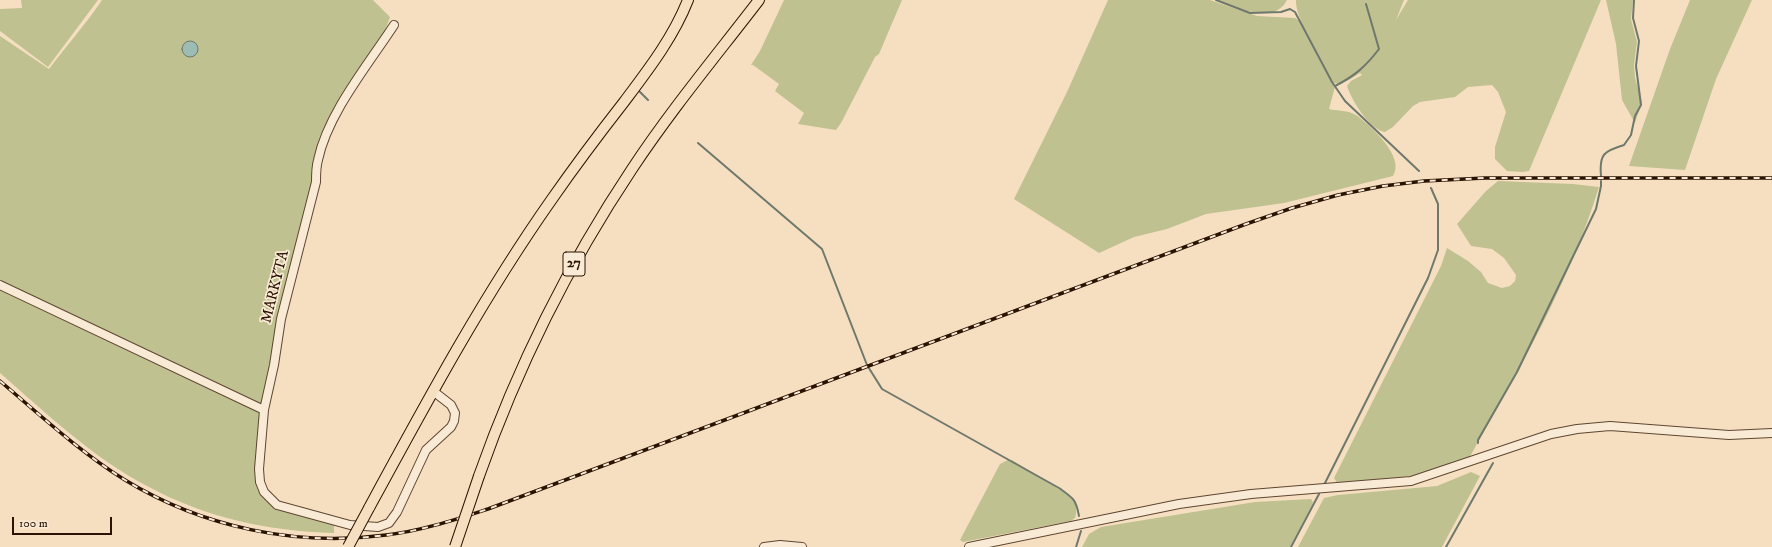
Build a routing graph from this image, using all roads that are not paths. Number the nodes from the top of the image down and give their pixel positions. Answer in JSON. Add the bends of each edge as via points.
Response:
{"nodes":[{"id":1,"x":688,"y":0,"type":"edge"},
{"id":2,"x":759,"y":0,"type":"edge"},
{"id":3,"x":394,"y":25,"type":"dead end"},
{"id":4,"x":0,"y":285,"type":"edge"},
{"id":5,"x":433,"y":391,"type":"junction"},
{"id":6,"x":264,"y":410,"type":"junction"},
{"id":7,"x":1772,"y":432,"type":"edge"},
{"id":8,"x":348,"y":547,"type":"edge"},
{"id":9,"x":455,"y":547,"type":"edge"},
{"id":10,"x":764,"y":547,"type":"edge"},
{"id":11,"x":802,"y":547,"type":"edge"},
{"id":12,"x":970,"y":547,"type":"edge"}],
"edges":[{"from":1,"to":5,"type":"main road","via":[[655,60],[560,186],[508,264]]},
{"from":2,"to":9,"type":"main road","number":"27","bridge":true,"via":[[655,135],[589,238],[525,361],[495,432]]},
{"from":3,"to":6,"type":"street","name":"MARKYTA","via":[[344,99],[324,141],[305,229],[281,319]]},
{"from":4,"to":6,"type":"street"},
{"from":5,"to":6,"type":"street","name":"MARKYTA","via":[[451,405],[455,413],[454,421],[451,427],[426,450],[394,518],[378,528],[339,522],[277,504],[264,492],[259,468]]},
{"from":5,"to":8,"type":"main road","bridge":true},
{"from":7,"to":12,"type":"street","via":[[1729,435],[1610,426],[1577,429],[1551,434],[1411,481],[1251,494],[1179,504]]},
{"from":10,"to":11,"type":"street"}]}
